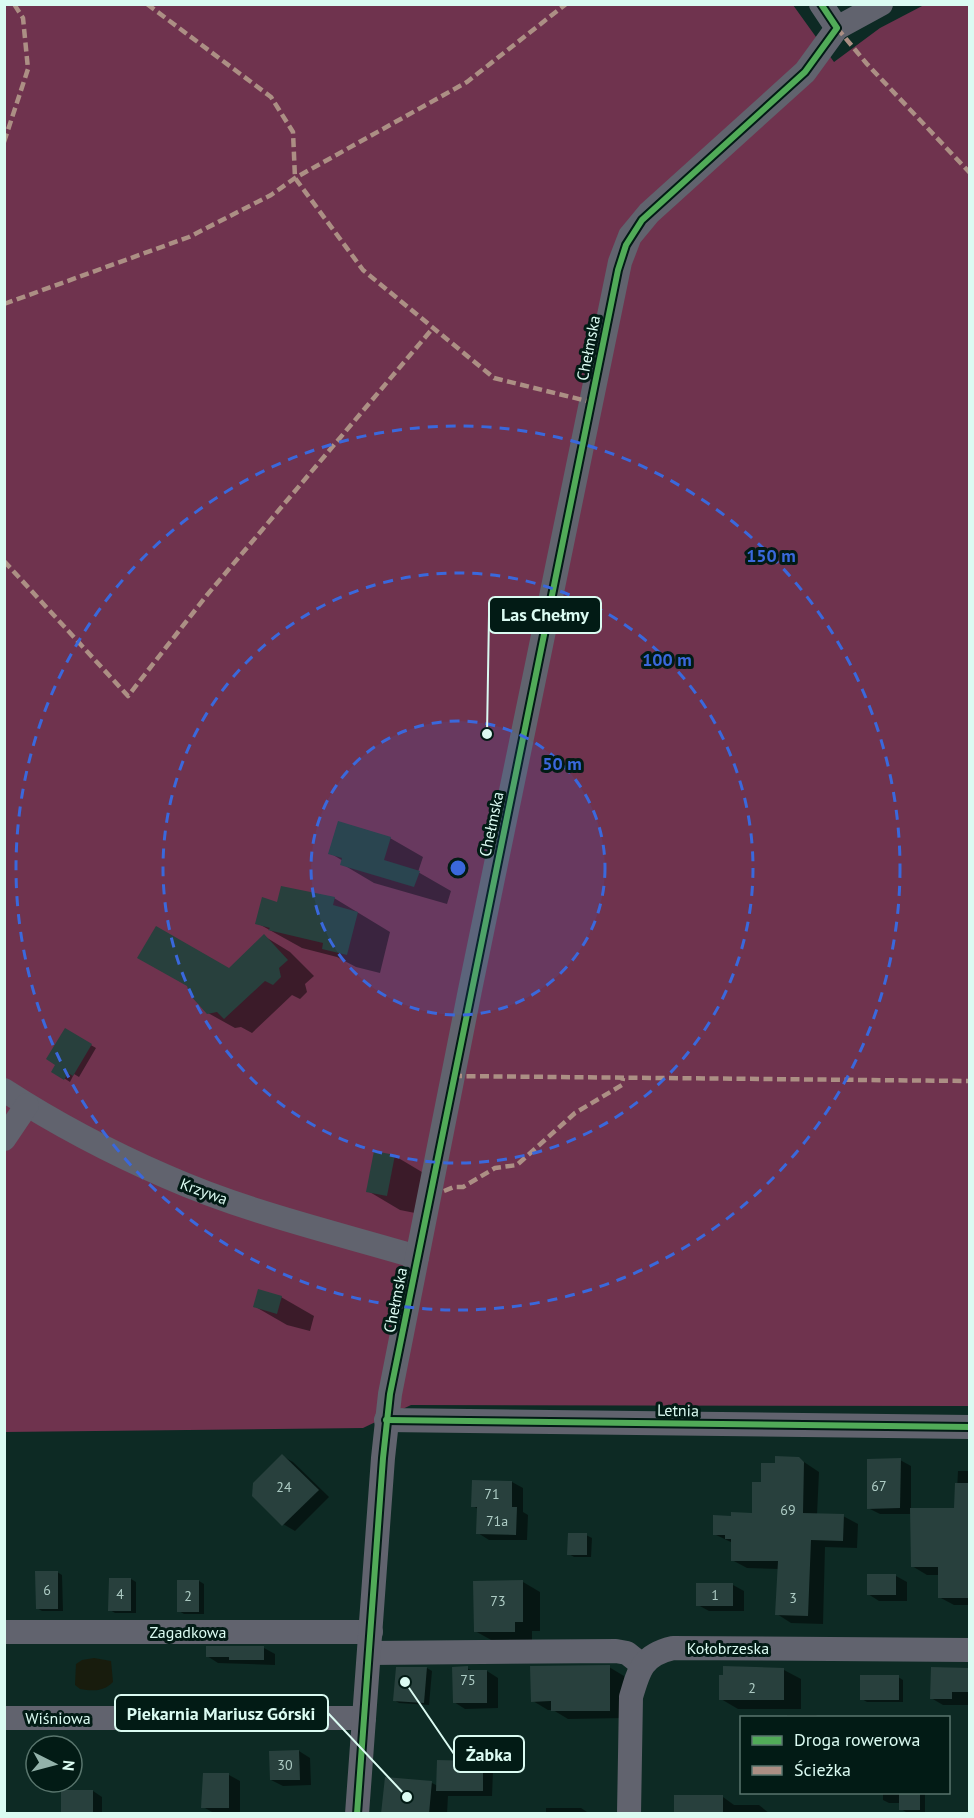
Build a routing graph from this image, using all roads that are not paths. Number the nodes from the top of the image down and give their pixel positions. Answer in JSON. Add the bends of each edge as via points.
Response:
{"nodes":[{"id":1,"x":821,"y":4,"type":"edge"},
{"id":2,"x":881,"y":4,"type":"edge"},
{"id":3,"x":837,"y":28,"type":"junction"},
{"id":4,"x":4,"y":1090,"type":"edge"},
{"id":5,"x":27,"y":1105,"type":"junction"},
{"id":6,"x":4,"y":1139,"type":"edge"},
{"id":7,"x":417,"y":1257,"type":"junction"},
{"id":8,"x":386,"y":1420,"type":"junction"},
{"id":9,"x":969,"y":1427,"type":"edge"},
{"id":10,"x":4,"y":1632,"type":"edge"},
{"id":11,"x":370,"y":1643,"type":"junction"},
{"id":12,"x":969,"y":1650,"type":"edge"},
{"id":13,"x":642,"y":1665,"type":"junction"},
{"id":14,"x":4,"y":1718,"type":"edge"},
{"id":15,"x":364,"y":1719,"type":"junction"},
{"id":16,"x":357,"y":1814,"type":"edge"},
{"id":17,"x":629,"y":1814,"type":"edge"}],
"edges":[{"from":1,"to":3,"type":"street"},
{"from":2,"to":3,"type":"street"},
{"from":3,"to":7,"type":"street","name":"Chełmska","via":[[805,72],[642,220],[630,236],[620,262]]},
{"from":4,"to":5,"type":"street","name":"Krzywa"},
{"from":5,"to":6,"type":"street"},
{"from":5,"to":7,"type":"street","name":"Krzywa","via":[[165,1176],[263,1211]]},
{"from":7,"to":8,"type":"street","name":"Chełmska"},
{"from":8,"to":9,"type":"street","name":"Letnia"},
{"from":8,"to":11,"type":"street","name":"Chełmska"},
{"from":10,"to":11,"type":"street","name":"Zagadkowa"},
{"from":11,"to":13,"type":"street","name":"Zagadkowa","via":[[616,1651],[627,1653]]},
{"from":11,"to":15,"type":"street","name":"Chełmska"},
{"from":12,"to":13,"type":"street","name":"Kołobrzeska","via":[[673,1648],[659,1651]]},
{"from":13,"to":17,"type":"street","via":[[631,1697]]},
{"from":14,"to":15,"type":"street","name":"Wiśniowa"},
{"from":15,"to":16,"type":"street","name":"Chełmska"}]}
